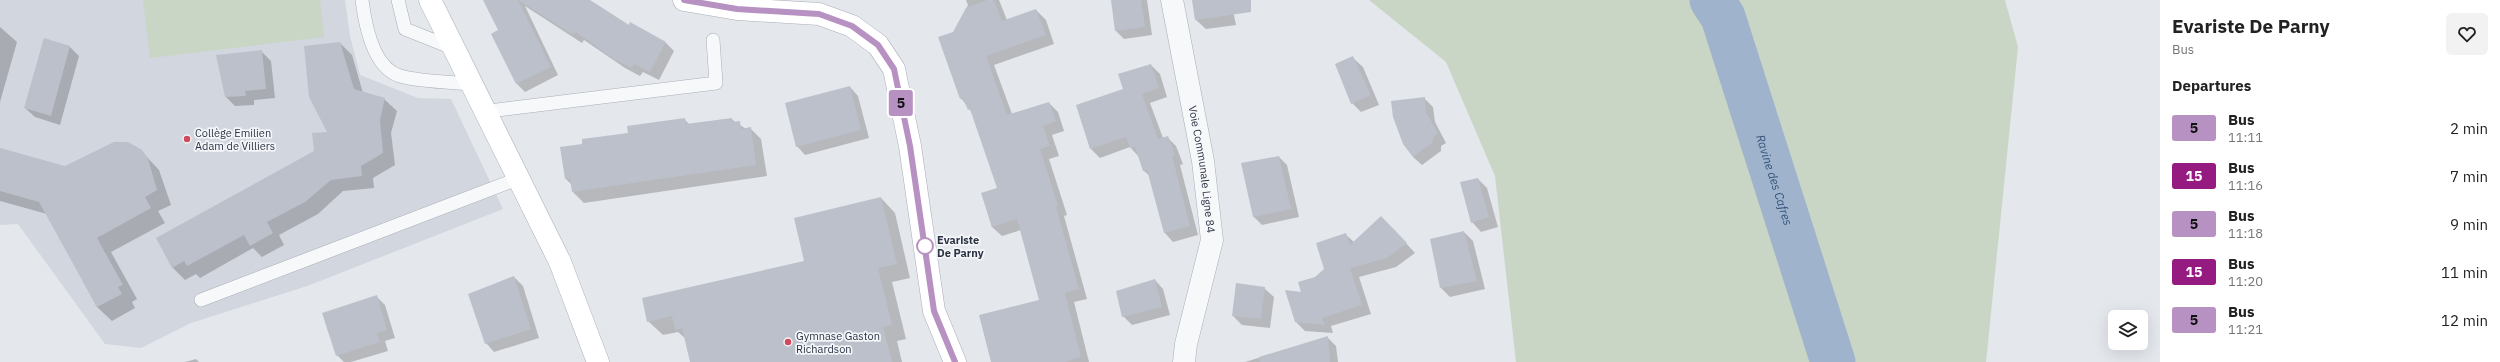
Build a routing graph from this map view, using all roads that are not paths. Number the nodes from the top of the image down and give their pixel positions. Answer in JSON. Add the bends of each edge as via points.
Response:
{"nodes":[{"id":1,"x":362,"y":0,"type":"edge"},
{"id":2,"x":398,"y":0,"type":"edge"},
{"id":3,"x":430,"y":0,"type":"edge"},
{"id":4,"x":684,"y":0,"type":"edge"},
{"id":5,"x":1172,"y":0,"type":"edge"},
{"id":6,"x":743,"y":4,"type":"edge"},
{"id":7,"x":713,"y":40,"type":"dead end"},
{"id":8,"x":455,"y":50,"type":"junction"},
{"id":9,"x":474,"y":84,"type":"junction"},
{"id":10,"x":489,"y":115,"type":"junction"},
{"id":11,"x":520,"y":178,"type":"junction"},
{"id":12,"x":201,"y":300,"type":"dead end"},
{"id":13,"x":598,"y":362,"type":"edge"},
{"id":14,"x":955,"y":362,"type":"edge"},
{"id":15,"x":1184,"y":362,"type":"edge"}],
"edges":[{"from":1,"to":9,"type":"lane","via":[[365,22],[379,60],[399,76]]},
{"from":2,"to":8,"type":"lane","via":[[405,29]]},
{"from":3,"to":8,"type":"main road"},
{"from":4,"to":6,"type":"main road"},
{"from":5,"to":15,"type":"street","name":"Voie Communale Ligne 84","via":[[1203,161],[1212,240],[1186,344]]},
{"from":6,"to":14,"type":"main road","via":[[819,14],[852,26],[878,45],[894,69],[910,146],[934,311]]},
{"from":7,"to":10,"type":"lane","via":[[716,83],[497,110]]},
{"from":8,"to":9,"type":"main road"},
{"from":9,"to":10,"type":"main road"},
{"from":10,"to":11,"type":"main road"},
{"from":11,"to":12,"type":"lane"},
{"from":11,"to":13,"type":"main road","via":[[560,262]]}]}
